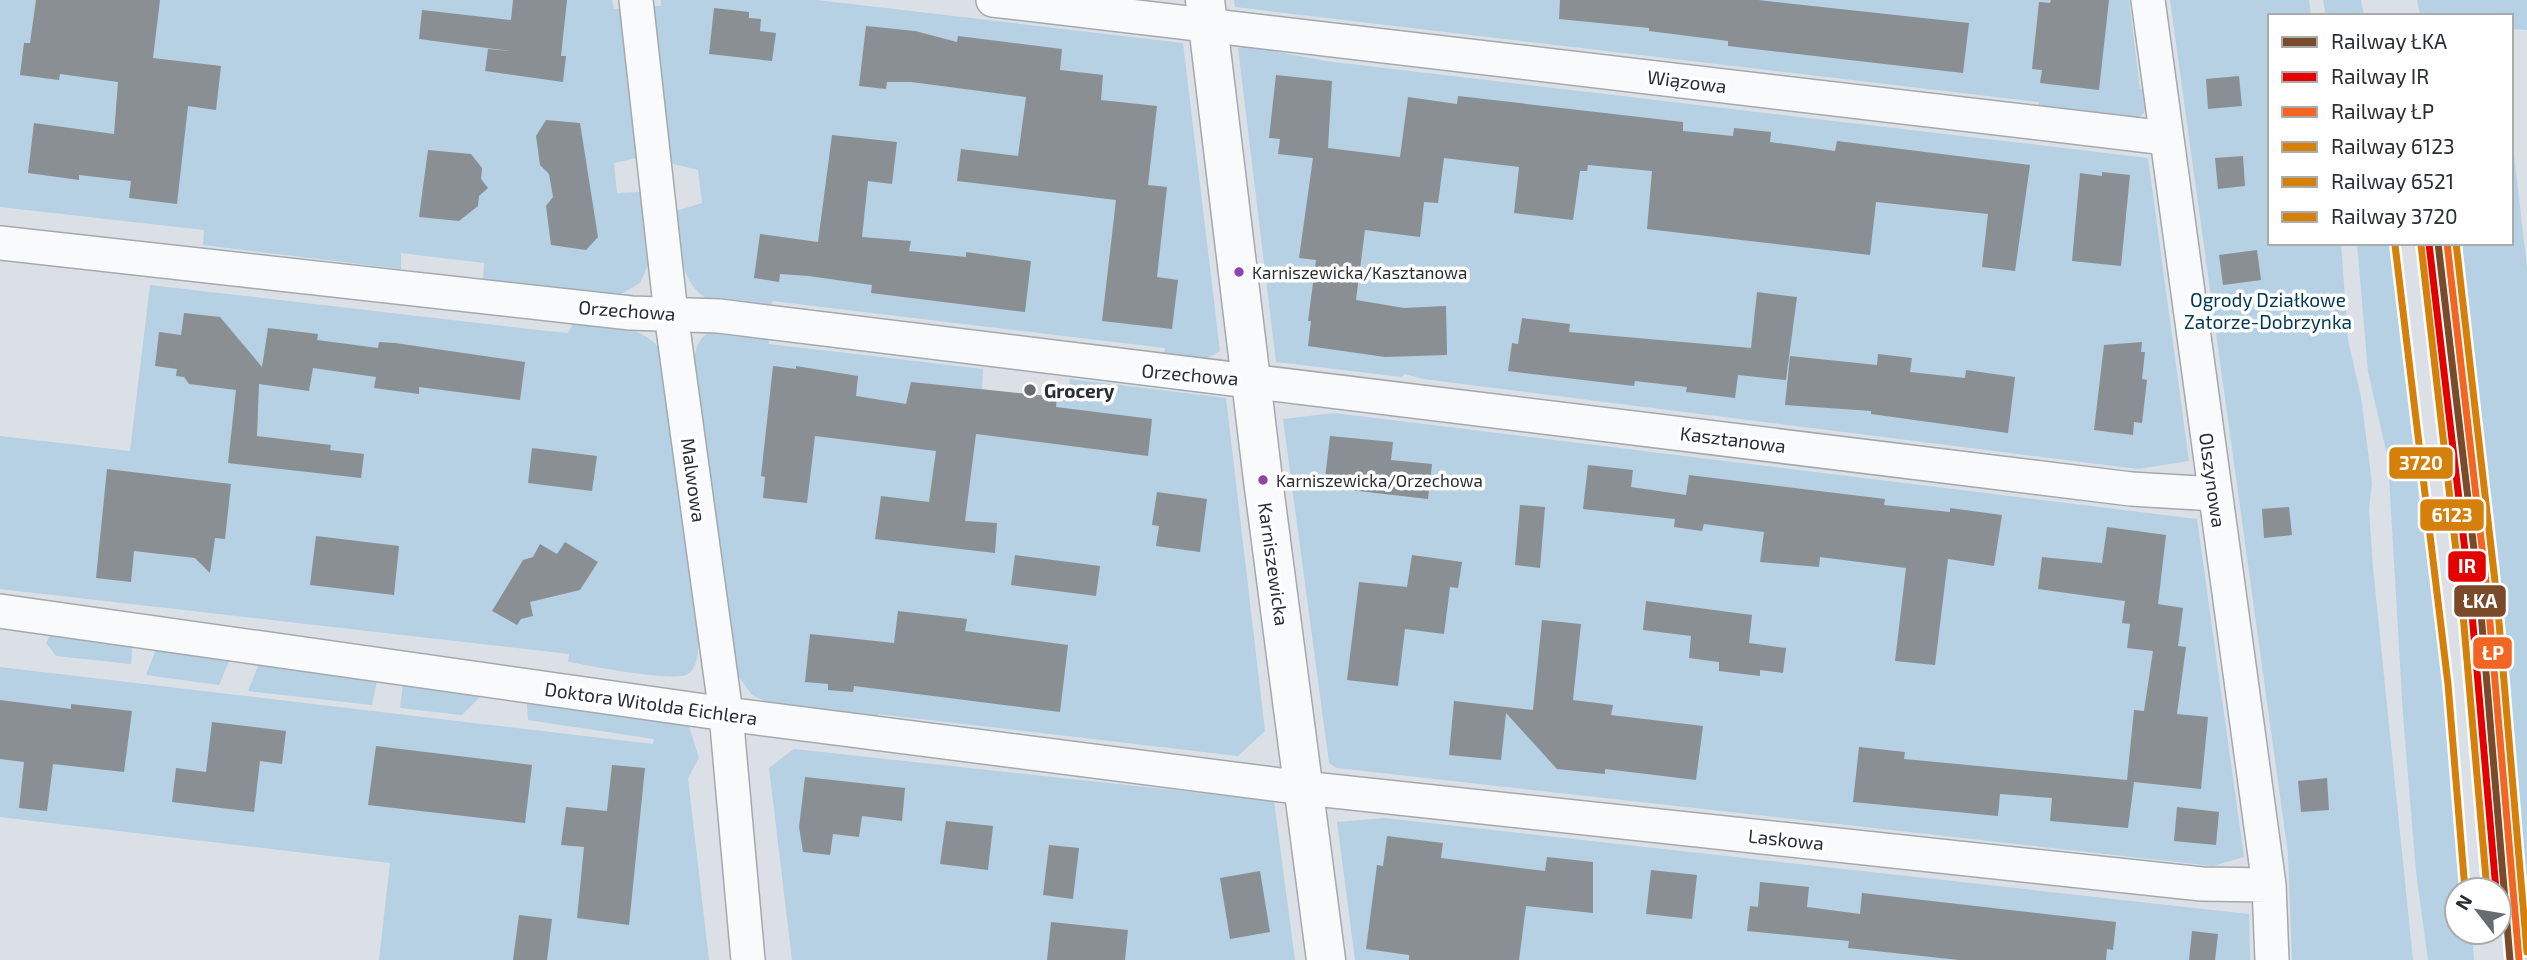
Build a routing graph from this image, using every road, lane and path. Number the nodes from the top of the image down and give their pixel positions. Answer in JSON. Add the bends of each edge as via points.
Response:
{"nodes":[{"id":1,"x":636,"y":0,"type":"edge"},
{"id":2,"x":993,"y":0,"type":"edge"},
{"id":3,"x":2148,"y":0,"type":"edge"},
{"id":4,"x":1206,"y":12,"type":"edge"},
{"id":5,"x":2166,"y":138,"type":"junction"},
{"id":6,"x":0,"y":243,"type":"edge"},
{"id":7,"x":671,"y":314,"type":"junction"},
{"id":8,"x":1253,"y":380,"type":"junction"},
{"id":9,"x":2214,"y":494,"type":"junction"},
{"id":10,"x":0,"y":611,"type":"edge"},
{"id":11,"x":726,"y":714,"type":"junction"},
{"id":12,"x":1304,"y":788,"type":"junction"},
{"id":13,"x":2269,"y":885,"type":"junction"},
{"id":14,"x":748,"y":960,"type":"edge"},
{"id":15,"x":1326,"y":960,"type":"edge"},
{"id":16,"x":2272,"y":960,"type":"edge"}],
"edges":[{"from":1,"to":7,"type":"street","name":"Malwowa"},
{"from":2,"to":4,"type":"street","name":"Wiązowa"},
{"from":3,"to":5,"type":"street","name":"Olszynowa"},
{"from":4,"to":5,"type":"street","name":"Wiązowa"},
{"from":4,"to":8,"type":"street","name":"Karniszewicka"},
{"from":5,"to":9,"type":"street","name":"Olszynowa"},
{"from":6,"to":7,"type":"street","name":"Orzechowa"},
{"from":7,"to":8,"type":"street","name":"Orzechowa"},
{"from":7,"to":11,"type":"street","name":"Malwowa"},
{"from":8,"to":9,"type":"street","name":"Kasztanowa","via":[[2131,489]]},
{"from":8,"to":12,"type":"street","name":"Karniszewicka"},
{"from":9,"to":13,"type":"street","name":"Olszynowa"},
{"from":10,"to":11,"type":"street","name":"Doktora Witolda Eichlera"},
{"from":11,"to":12,"type":"street","name":"Doktora Witolda Eichlera"},
{"from":11,"to":14,"type":"street","name":"Malwowa"},
{"from":12,"to":13,"type":"street","name":"Laskowa","via":[[2202,884]]},
{"from":12,"to":15,"type":"street","name":"Karniszewicka"},
{"from":13,"to":16,"type":"street","name":"Olszynowa"}]}
